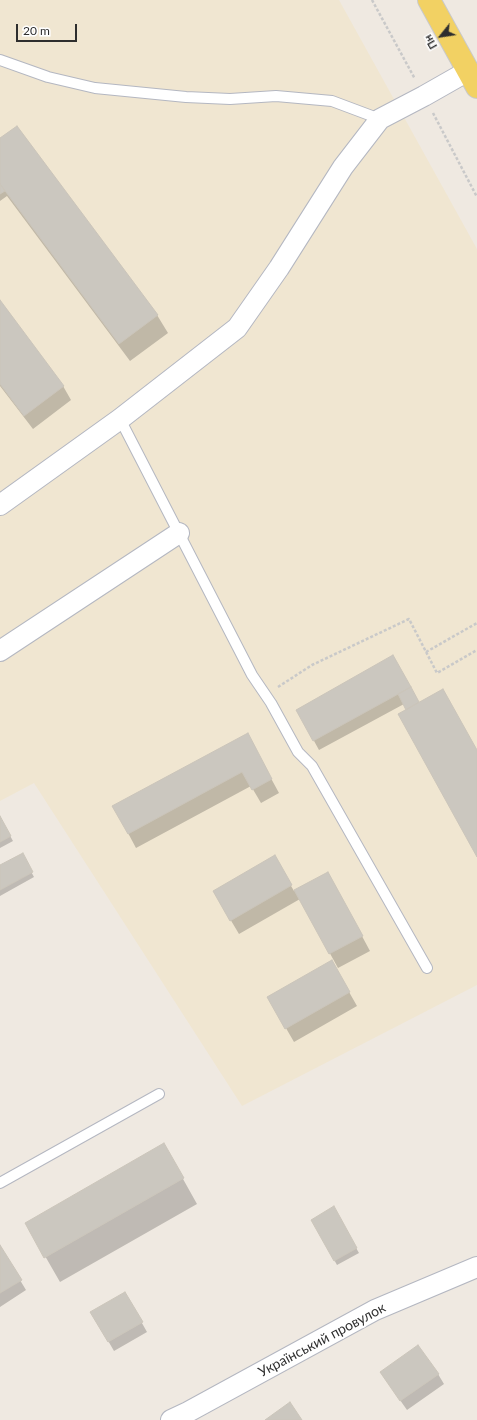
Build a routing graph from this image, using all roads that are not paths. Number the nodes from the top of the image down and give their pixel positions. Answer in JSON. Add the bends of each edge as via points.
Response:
{"nodes":[{"id":1,"x":429,"y":0,"type":"edge"},
{"id":2,"x":0,"y":60,"type":"edge"},
{"id":3,"x":473,"y":79,"type":"edge"},
{"id":4,"x":380,"y":119,"type":"junction"},
{"id":5,"x":120,"y":420,"type":"junction"},
{"id":6,"x":0,"y":505,"type":"edge"},
{"id":7,"x":179,"y":533,"type":"junction"},
{"id":8,"x":0,"y":651,"type":"edge"},
{"id":9,"x":427,"y":968,"type":"dead end"},
{"id":10,"x":159,"y":1094,"type":"dead end"},
{"id":11,"x":0,"y":1183,"type":"edge"},
{"id":12,"x":477,"y":1267,"type":"edge"},
{"id":13,"x":171,"y":1420,"type":"edge"}],
"edges":[{"from":1,"to":3,"type":"main road"},
{"from":2,"to":4,"type":"lane","via":[[48,77],[94,88],[193,97],[230,99],[276,96],[332,101]]},
{"from":3,"to":4,"type":"street","via":[[424,96]]},
{"from":4,"to":5,"type":"street","via":[[343,166],[279,268],[237,328]]},
{"from":5,"to":6,"type":"street"},
{"from":5,"to":7,"type":"lane"},
{"from":7,"to":8,"type":"street"},
{"from":7,"to":9,"type":"lane","via":[[252,675],[266,694],[298,752],[312,766]]},
{"from":10,"to":11,"type":"lane"},
{"from":12,"to":13,"type":"street","name":"Український провулок","via":[[375,1310]]}]}
